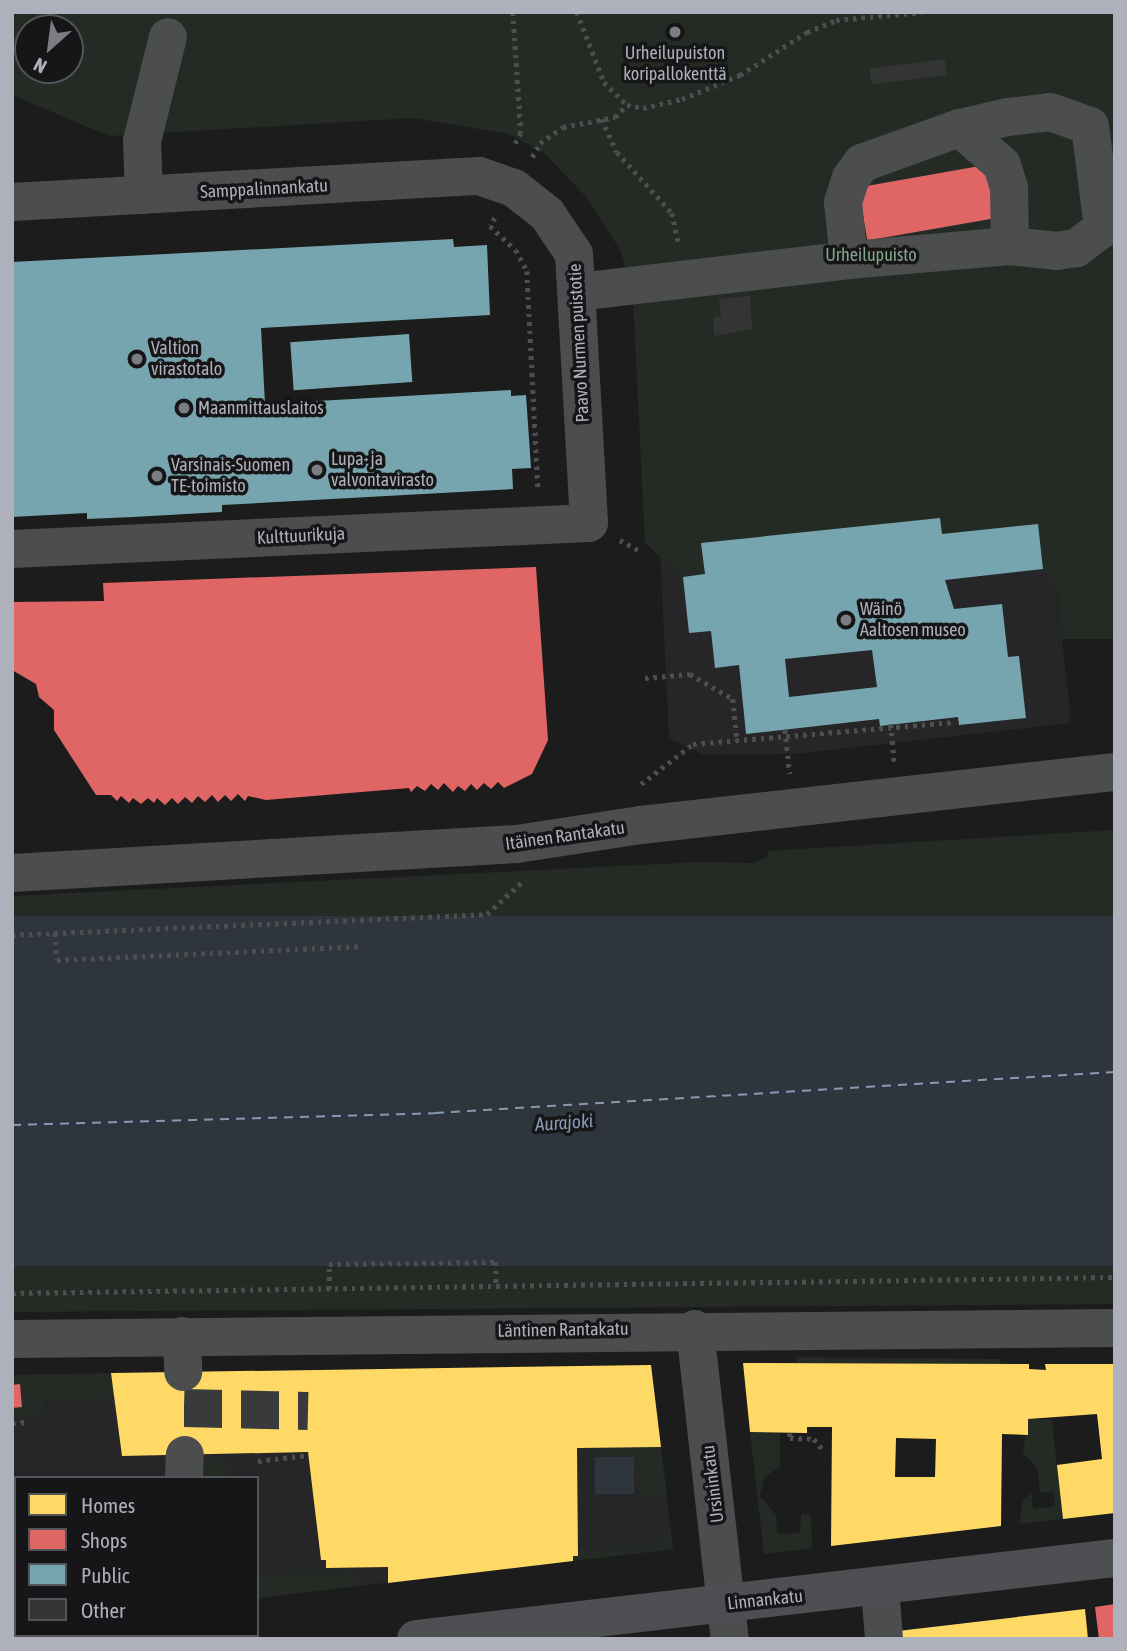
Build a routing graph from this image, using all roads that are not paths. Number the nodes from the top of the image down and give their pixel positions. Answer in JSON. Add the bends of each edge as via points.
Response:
{"nodes":[{"id":1,"x":168,"y":37,"type":"dead end"},
{"id":2,"x":960,"y":128,"type":"junction"},
{"id":3,"x":514,"y":188,"type":"joint"},
{"id":4,"x":144,"y":195,"type":"junction"},
{"id":5,"x":12,"y":201,"type":"edge"},
{"id":6,"x":1010,"y":246,"type":"junction"},
{"id":7,"x":849,"y":260,"type":"junction"},
{"id":8,"x":578,"y":292,"type":"junction"},
{"id":9,"x":589,"y":523,"type":"joint"},
{"id":10,"x":12,"y":549,"type":"edge"},
{"id":11,"x":1115,"y":772,"type":"edge"},
{"id":12,"x":12,"y":873,"type":"edge"},
{"id":13,"x":1115,"y":1328,"type":"edge"},
{"id":14,"x":695,"y":1329,"type":"junction"},
{"id":15,"x":12,"y":1339,"type":"edge"},
{"id":16,"x":1115,"y":1558,"type":"edge"},
{"id":17,"x":880,"y":1587,"type":"junction"},
{"id":18,"x":727,"y":1621,"type":"edge"},
{"id":19,"x":416,"y":1639,"type":"edge"},
{"id":20,"x":884,"y":1639,"type":"edge"}],
"edges":[{"from":1,"to":4,"type":"street","via":[[142,141]]},
{"from":2,"to":6,"type":"street","via":[[1002,165],[1009,188]]},
{"from":2,"to":6,"type":"street","via":[[1050,112],[1090,126],[1102,228],[1076,248],[1058,251]]},
{"from":2,"to":7,"type":"street","via":[[862,163],[851,178],[844,202]]},
{"from":3,"to":4,"type":"street","name":"Samppalinnankatu","via":[[479,176]]},
{"from":3,"to":8,"type":"street","name":"Paavo Nurmen puistotie","via":[[564,235],[574,254]]},
{"from":4,"to":5,"type":"street","name":"Samppalinnankatu"},
{"from":6,"to":7,"type":"street"},
{"from":7,"to":8,"type":"street"},
{"from":8,"to":9,"type":"street","name":"Paavo Nurmen puistotie"},
{"from":9,"to":10,"type":"street","name":"Kulttuurikuja"},
{"from":11,"to":12,"type":"street","name":"Itäinen Rantakatu","via":[[641,825],[517,844]]},
{"from":13,"to":14,"type":"street","name":"Läntinen Rantakatu"},
{"from":14,"to":15,"type":"street","name":"Läntinen Rantakatu","via":[[182,1354]]},
{"from":14,"to":18,"type":"street","name":"Ursininkatu"},
{"from":16,"to":17,"type":"main road","name":"Linnankatu"},
{"from":17,"to":18,"type":"main road","name":"Linnankatu"},
{"from":17,"to":20,"type":"street"},
{"from":18,"to":19,"type":"main road","name":"Linnankatu"}]}
